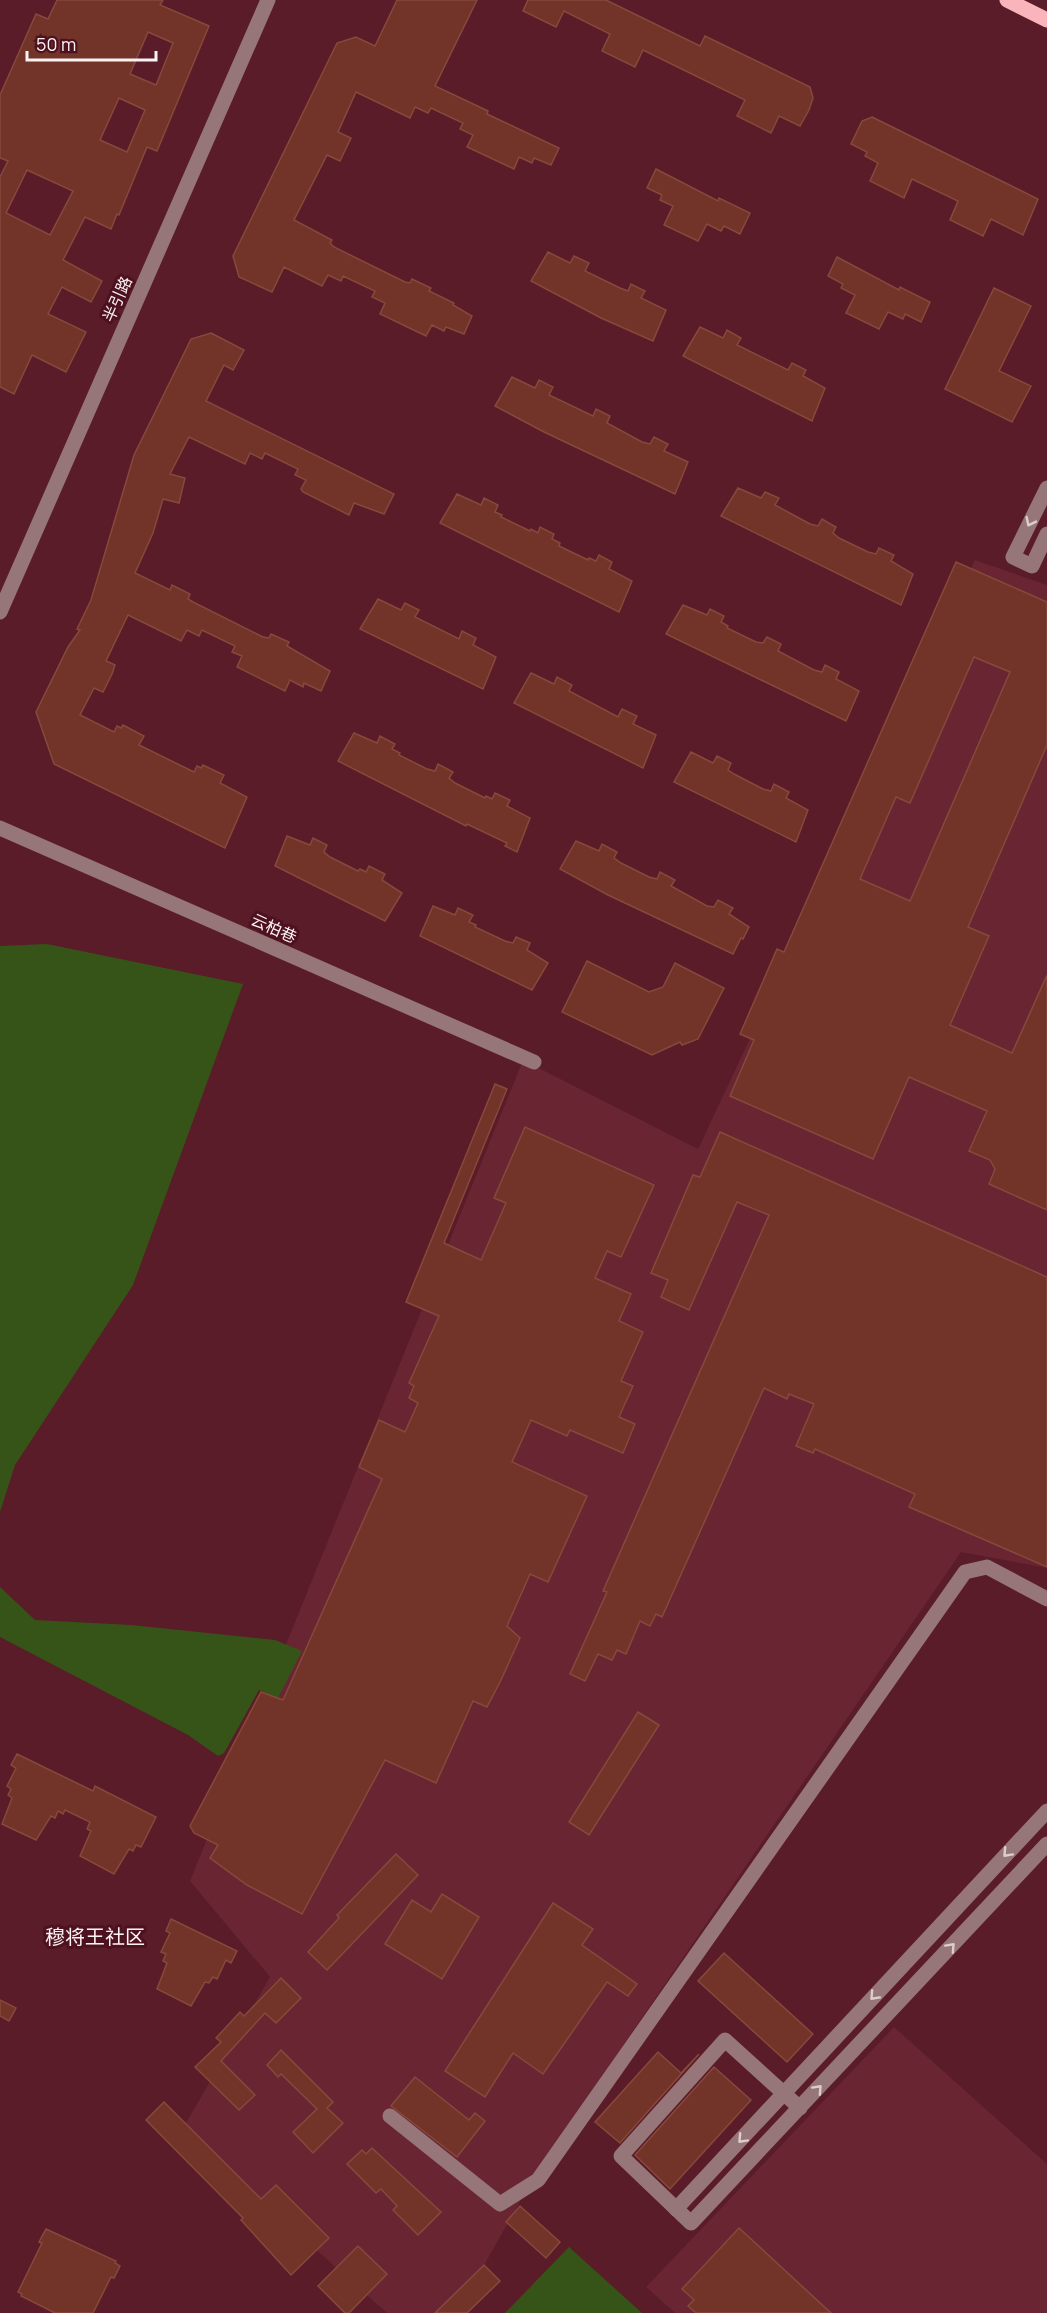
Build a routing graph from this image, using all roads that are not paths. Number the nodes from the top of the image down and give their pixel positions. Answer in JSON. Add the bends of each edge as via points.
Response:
{"nodes":[{"id":1,"x":268,"y":0,"type":"edge"},
{"id":2,"x":1007,"y":0,"type":"edge"},
{"id":3,"x":1047,"y":20,"type":"edge"},
{"id":4,"x":1047,"y":488,"type":"edge"},
{"id":5,"x":1047,"y":534,"type":"edge"},
{"id":6,"x":0,"y":612,"type":"edge"},
{"id":7,"x":0,"y":828,"type":"edge"},
{"id":8,"x":534,"y":1062,"type":"dead end"},
{"id":9,"x":1047,"y":1599,"type":"edge"},
{"id":10,"x":1047,"y":1811,"type":"edge"},
{"id":11,"x":1047,"y":1844,"type":"edge"},
{"id":12,"x":784,"y":2093,"type":"junction"},
{"id":13,"x":800,"y":2108,"type":"junction"},
{"id":14,"x":390,"y":2116,"type":"dead end"},
{"id":15,"x":676,"y":2209,"type":"junction"}],
"edges":[{"from":1,"to":6,"type":"street","name":"半引路"},
{"from":2,"to":3,"type":"main road"},
{"from":4,"to":5,"type":"street","one_way":true,"via":[[1013,557],[1032,566]]},
{"from":7,"to":8,"type":"street","name":"云柏巷"},
{"from":9,"to":14,"type":"street","via":[[987,1567],[965,1572],[538,2180],[500,2204]]},
{"from":10,"to":12,"type":"street","one_way":true},
{"from":13,"to":11,"type":"street","one_way":true},
{"from":12,"to":13,"type":"street"},
{"from":12,"to":15,"type":"street","one_way":true},
{"from":12,"to":15,"type":"street","via":[[725,2040],[621,2156]]},
{"from":13,"to":15,"type":"street","via":[[691,2223]]}]}
